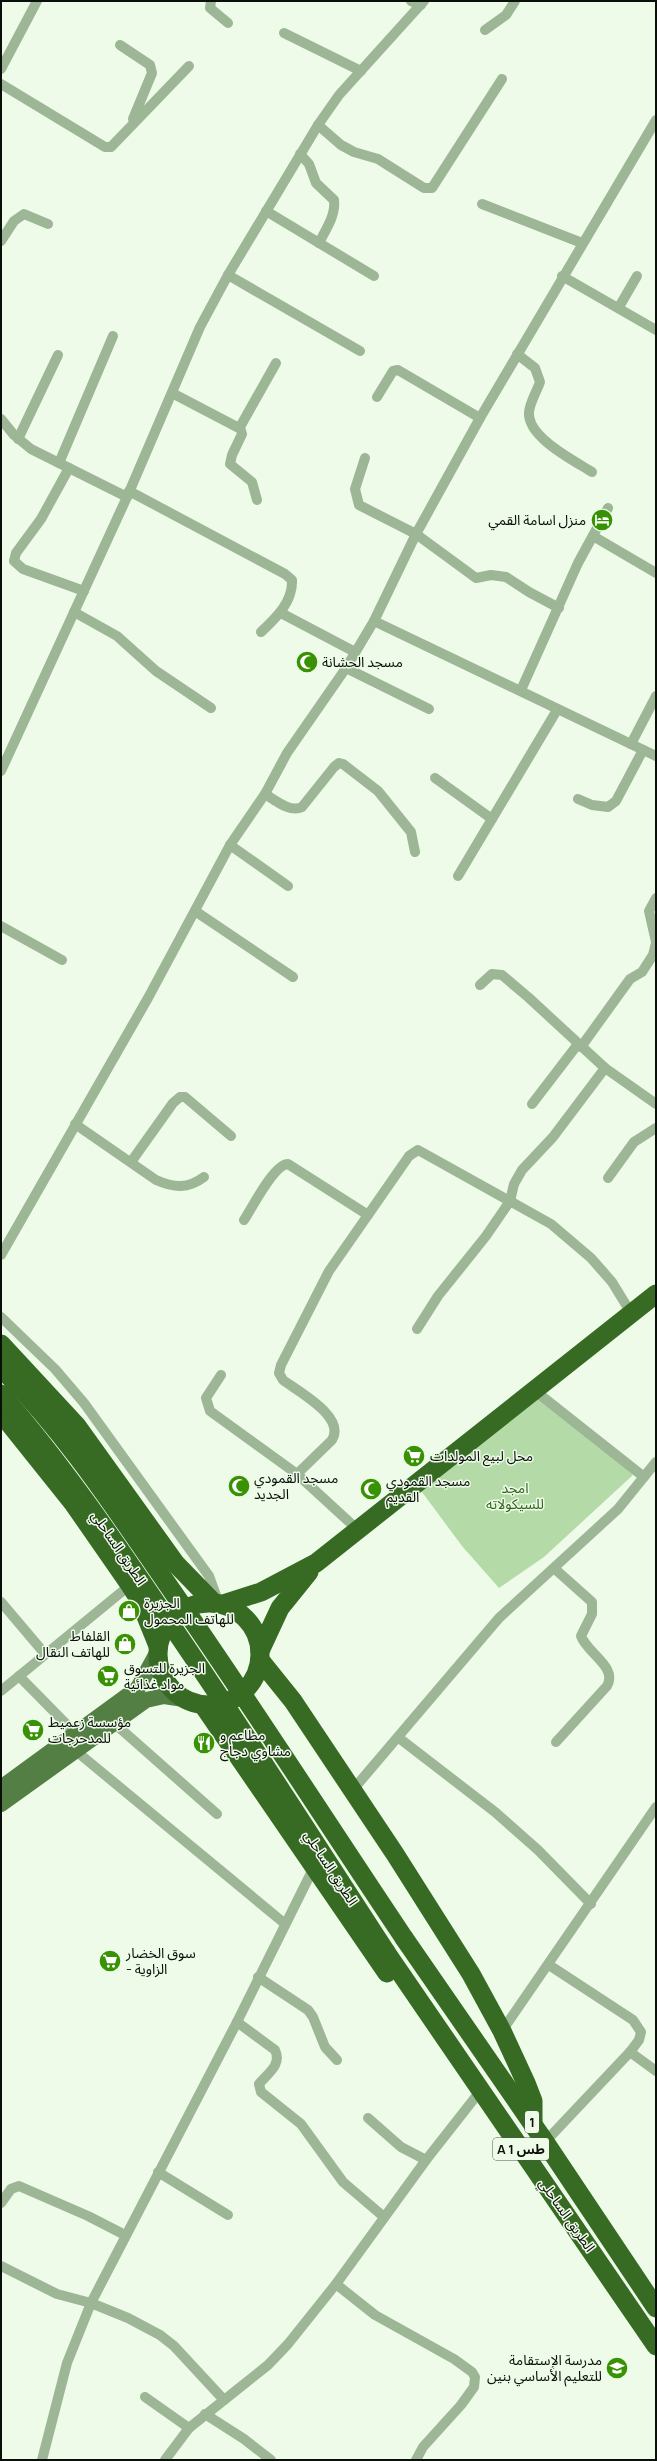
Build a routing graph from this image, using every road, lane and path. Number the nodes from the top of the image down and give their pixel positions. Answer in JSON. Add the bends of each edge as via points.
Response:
{"nodes":[{"id":1,"x":37,"y":1,"type":"edge"},
{"id":2,"x":211,"y":1,"type":"edge"},
{"id":3,"x":515,"y":1,"type":"edge"},
{"id":4,"x":419,"y":2,"type":"edge"},
{"id":5,"x":228,"y":23,"type":"dead end"},
{"id":6,"x":486,"y":30,"type":"dead end"},
{"id":7,"x":284,"y":33,"type":"dead end"},
{"id":8,"x":120,"y":45,"type":"dead end"},
{"id":9,"x":189,"y":66,"type":"dead end"},
{"id":10,"x":1,"y":69,"type":"edge"},
{"id":11,"x":361,"y":70,"type":"junction"},
{"id":12,"x":502,"y":79,"type":"dead end"},
{"id":13,"x":1,"y":84,"type":"edge"},
{"id":14,"x":656,"y":120,"type":"edge"},
{"id":15,"x":131,"y":125,"type":"junction"},
{"id":16,"x":318,"y":125,"type":"junction"},
{"id":17,"x":300,"y":154,"type":"junction"},
{"id":18,"x":482,"y":204,"type":"dead end"},
{"id":19,"x":266,"y":211,"type":"junction"},
{"id":20,"x":48,"y":224,"type":"dead end"},
{"id":21,"x":1,"y":242,"type":"edge"},
{"id":22,"x":319,"y":243,"type":"junction"},
{"id":23,"x":582,"y":243,"type":"junction"},
{"id":24,"x":228,"y":275,"type":"junction"},
{"id":25,"x":374,"y":276,"type":"dead end"},
{"id":26,"x":562,"y":276,"type":"junction"},
{"id":27,"x":637,"y":276,"type":"dead end"},
{"id":28,"x":619,"y":307,"type":"junction"},
{"id":29,"x":656,"y":330,"type":"edge"},
{"id":30,"x":114,"y":336,"type":"dead end"},
{"id":31,"x":360,"y":351,"type":"dead end"},
{"id":32,"x":517,"y":354,"type":"junction"},
{"id":33,"x":58,"y":355,"type":"dead end"},
{"id":34,"x":276,"y":363,"type":"dead end"},
{"id":35,"x":172,"y":393,"type":"junction"},
{"id":36,"x":377,"y":397,"type":"dead end"},
{"id":37,"x":480,"y":418,"type":"junction"},
{"id":38,"x":1,"y":419,"type":"edge"},
{"id":39,"x":240,"y":427,"type":"junction"},
{"id":40,"x":18,"y":439,"type":"junction"},
{"id":41,"x":365,"y":458,"type":"dead end"},
{"id":42,"x":59,"y":463,"type":"junction"},
{"id":43,"x":69,"y":468,"type":"junction"},
{"id":44,"x":592,"y":472,"type":"dead end"},
{"id":45,"x":128,"y":494,"type":"junction"},
{"id":46,"x":257,"y":500,"type":"dead end"},
{"id":47,"x":608,"y":508,"type":"dead end"},
{"id":48,"x":416,"y":534,"type":"junction"},
{"id":49,"x":593,"y":536,"type":"junction"},
{"id":50,"x":656,"y":573,"type":"edge"},
{"id":51,"x":84,"y":591,"type":"junction"},
{"id":52,"x":559,"y":608,"type":"junction"},
{"id":53,"x":74,"y":612,"type":"junction"},
{"id":54,"x":281,"y":613,"type":"junction"},
{"id":55,"x":374,"y":621,"type":"junction"},
{"id":56,"x":261,"y":632,"type":"dead end"},
{"id":57,"x":355,"y":652,"type":"junction"},
{"id":58,"x":346,"y":668,"type":"junction"},
{"id":59,"x":521,"y":690,"type":"junction"},
{"id":60,"x":656,"y":696,"type":"edge"},
{"id":61,"x":211,"y":708,"type":"dead end"},
{"id":62,"x":429,"y":709,"type":"dead end"},
{"id":63,"x":558,"y":710,"type":"junction"},
{"id":64,"x":631,"y":744,"type":"junction"},
{"id":65,"x":643,"y":750,"type":"junction"},
{"id":66,"x":656,"y":756,"type":"edge"},
{"id":67,"x":1,"y":770,"type":"edge"},
{"id":68,"x":435,"y":778,"type":"dead end"},
{"id":69,"x":264,"y":794,"type":"junction"},
{"id":70,"x":578,"y":800,"type":"dead end"},
{"id":71,"x":492,"y":819,"type":"junction"},
{"id":72,"x":230,"y":845,"type":"junction"},
{"id":73,"x":415,"y":852,"type":"dead end"},
{"id":74,"x":458,"y":876,"type":"dead end"},
{"id":75,"x":288,"y":886,"type":"dead end"},
{"id":76,"x":656,"y":898,"type":"edge"},
{"id":77,"x":195,"y":911,"type":"junction"},
{"id":78,"x":1,"y":926,"type":"edge"},
{"id":79,"x":656,"y":942,"type":"edge"},
{"id":80,"x":62,"y":960,"type":"dead end"},
{"id":81,"x":294,"y":977,"type":"dead end"},
{"id":82,"x":480,"y":985,"type":"dead end"},
{"id":83,"x":580,"y":1046,"type":"junction"},
{"id":84,"x":605,"y":1068,"type":"junction"},
{"id":85,"x":532,"y":1104,"type":"dead end"},
{"id":86,"x":656,"y":1104,"type":"edge"},
{"id":87,"x":75,"y":1124,"type":"junction"},
{"id":88,"x":656,"y":1128,"type":"edge"},
{"id":89,"x":230,"y":1136,"type":"dead end"},
{"id":90,"x":132,"y":1162,"type":"junction"},
{"id":91,"x":204,"y":1177,"type":"dead end"},
{"id":92,"x":608,"y":1178,"type":"dead end"},
{"id":93,"x":510,"y":1201,"type":"junction"},
{"id":94,"x":368,"y":1215,"type":"junction"},
{"id":95,"x":244,"y":1220,"type":"dead end"},
{"id":96,"x":1,"y":1255,"type":"edge"},
{"id":97,"x":656,"y":1294,"type":"edge"},
{"id":98,"x":631,"y":1313,"type":"junction"},
{"id":99,"x":1,"y":1318,"type":"edge"},
{"id":100,"x":417,"y":1329,"type":"dead end"},
{"id":101,"x":1,"y":1344,"type":"edge"},
{"id":102,"x":1,"y":1368,"type":"edge"},
{"id":103,"x":221,"y":1375,"type":"dead end"},
{"id":104,"x":534,"y":1390,"type":"junction"},
{"id":105,"x":1,"y":1394,"type":"edge"},
{"id":106,"x":1,"y":1413,"type":"edge"},
{"id":107,"x":652,"y":1472,"type":"edge"},
{"id":108,"x":297,"y":1474,"type":"junction"},
{"id":109,"x":358,"y":1530,"type":"junction"},
{"id":110,"x":316,"y":1563,"type":"junction"},
{"id":111,"x":555,"y":1568,"type":"junction"},
{"id":112,"x":130,"y":1585,"type":"junction"},
{"id":113,"x":1,"y":1602,"type":"edge"},
{"id":114,"x":218,"y":1603,"type":"junction"},
{"id":115,"x":158,"y":1649,"type":"junction"},
{"id":116,"x":45,"y":1654,"type":"junction"},
{"id":117,"x":260,"y":1655,"type":"junction"},
{"id":118,"x":19,"y":1676,"type":"junction"},
{"id":119,"x":1,"y":1691,"type":"edge"},
{"id":120,"x":184,"y":1699,"type":"junction"},
{"id":121,"x":204,"y":1705,"type":"junction"},
{"id":122,"x":114,"y":1723,"type":"junction"},
{"id":123,"x":76,"y":1734,"type":"junction"},
{"id":124,"x":399,"y":1738,"type":"junction"},
{"id":125,"x":556,"y":1742,"type":"dead end"},
{"id":126,"x":76,"y":1751,"type":"junction"},
{"id":127,"x":2,"y":1786,"type":"edge"},
{"id":128,"x":352,"y":1792,"type":"junction"},
{"id":129,"x":1,"y":1804,"type":"edge"},
{"id":130,"x":656,"y":1806,"type":"edge"},
{"id":131,"x":217,"y":1814,"type":"dead end"},
{"id":132,"x":314,"y":1867,"type":"junction"},
{"id":133,"x":592,"y":1904,"type":"junction"},
{"id":134,"x":284,"y":1923,"type":"junction"},
{"id":135,"x":549,"y":1965,"type":"junction"},
{"id":136,"x":258,"y":1977,"type":"junction"},
{"id":137,"x":237,"y":2022,"type":"junction"},
{"id":138,"x":502,"y":2031,"type":"junction"},
{"id":139,"x":443,"y":2036,"type":"junction"},
{"id":140,"x":630,"y":2052,"type":"junction"},
{"id":141,"x":337,"y":2060,"type":"dead end"},
{"id":142,"x":656,"y":2071,"type":"edge"},
{"id":143,"x":481,"y":2090,"type":"junction"},
{"id":144,"x":368,"y":2118,"type":"dead end"},
{"id":145,"x":533,"y":2124,"type":"junction"},
{"id":146,"x":545,"y":2142,"type":"junction"},
{"id":147,"x":426,"y":2160,"type":"junction"},
{"id":148,"x":158,"y":2172,"type":"junction"},
{"id":149,"x":1,"y":2204,"type":"edge"},
{"id":150,"x":228,"y":2215,"type":"dead end"},
{"id":151,"x":384,"y":2218,"type":"junction"},
{"id":152,"x":125,"y":2235,"type":"junction"},
{"id":153,"x":1,"y":2266,"type":"edge"},
{"id":154,"x":336,"y":2284,"type":"junction"},
{"id":155,"x":91,"y":2303,"type":"junction"},
{"id":156,"x":656,"y":2308,"type":"edge"},
{"id":157,"x":656,"y":2346,"type":"edge"},
{"id":158,"x":145,"y":2397,"type":"dead end"},
{"id":159,"x":224,"y":2400,"type":"junction"},
{"id":160,"x":205,"y":2414,"type":"junction"},
{"id":161,"x":188,"y":2428,"type":"junction"},
{"id":162,"x":42,"y":2460,"type":"edge"},
{"id":163,"x":165,"y":2460,"type":"edge"},
{"id":164,"x":271,"y":2460,"type":"edge"},
{"id":165,"x":416,"y":2460,"type":"edge"}],
"edges":[{"from":1,"to":10,"type":"street"},
{"from":2,"to":5,"type":"street","via":[[210,8]]},
{"from":3,"to":6,"type":"street","via":[[506,15]]},
{"from":4,"to":11,"type":"street"},
{"from":7,"to":11,"type":"street"},
{"from":8,"to":15,"type":"street","via":[[150,65],[152,73]]},
{"from":9,"to":15,"type":"street"},
{"from":11,"to":16,"type":"street"},
{"from":12,"to":16,"type":"street","via":[[432,188],[428,189],[378,159],[341,145]]},
{"from":13,"to":15,"type":"street","via":[[105,147],[111,147],[117,142]]},
{"from":14,"to":23,"type":"street"},
{"from":16,"to":17,"type":"street"},
{"from":17,"to":19,"type":"street"},
{"from":17,"to":22,"type":"street","via":[[309,164],[316,183],[334,200],[332,218]]},
{"from":18,"to":23,"type":"street"},
{"from":19,"to":22,"type":"street"},
{"from":19,"to":24,"type":"street"},
{"from":20,"to":21,"type":"street","via":[[24,214],[14,221]]},
{"from":22,"to":25,"type":"street"},
{"from":23,"to":26,"type":"street"},
{"from":24,"to":31,"type":"street"},
{"from":24,"to":35,"type":"street","via":[[200,327]]},
{"from":26,"to":28,"type":"street"},
{"from":26,"to":32,"type":"street"},
{"from":27,"to":28,"type":"street"},
{"from":28,"to":29,"type":"street"},
{"from":30,"to":42,"type":"street"},
{"from":32,"to":37,"type":"street"},
{"from":32,"to":44,"type":"street","via":[[535,368],[540,382],[529,411],[530,423],[535,431],[567,457]]},
{"from":33,"to":40,"type":"street"},
{"from":34,"to":39,"type":"street"},
{"from":35,"to":39,"type":"street","via":[[237,428]]},
{"from":35,"to":45,"type":"street"},
{"from":36,"to":37,"type":"street","via":[[393,372],[398,370]]},
{"from":37,"to":48,"type":"street"},
{"from":38,"to":40,"type":"street"},
{"from":39,"to":46,"type":"street","via":[[242,434],[230,464],[252,482]]},
{"from":40,"to":42,"type":"street","via":[[31,449]]},
{"from":41,"to":48,"type":"street","via":[[355,489],[357,503]]},
{"from":42,"to":43,"type":"street"},
{"from":43,"to":45,"type":"street"},
{"from":43,"to":51,"type":"street","via":[[41,519],[16,553],[14,561],[23,569]]},
{"from":45,"to":51,"type":"street"},
{"from":45,"to":54,"type":"street","via":[[285,574],[292,580],[293,589]]},
{"from":47,"to":49,"type":"street"},
{"from":48,"to":52,"type":"street","via":[[476,578],[491,575],[506,577]]},
{"from":48,"to":55,"type":"street"},
{"from":49,"to":50,"type":"street"},
{"from":49,"to":52,"type":"street"},
{"from":51,"to":53,"type":"street"},
{"from":52,"to":59,"type":"street"},
{"from":53,"to":61,"type":"street","via":[[117,636],[156,671]]},
{"from":53,"to":67,"type":"street"},
{"from":54,"to":56,"type":"street"},
{"from":54,"to":57,"type":"street"},
{"from":55,"to":57,"type":"street"},
{"from":55,"to":59,"type":"street"},
{"from":57,"to":58,"type":"street"},
{"from":58,"to":62,"type":"street"},
{"from":58,"to":69,"type":"street","via":[[287,753]]},
{"from":59,"to":63,"type":"street"},
{"from":60,"to":64,"type":"street"},
{"from":63,"to":64,"type":"street"},
{"from":63,"to":71,"type":"street"},
{"from":64,"to":65,"type":"street"},
{"from":65,"to":66,"type":"street"},
{"from":65,"to":70,"type":"street","via":[[616,801],[608,807]]},
{"from":68,"to":71,"type":"street"},
{"from":69,"to":72,"type":"street"},
{"from":69,"to":73,"type":"street","via":[[290,808],[298,809],[339,762],[378,791],[411,832]]},
{"from":71,"to":74,"type":"street"},
{"from":72,"to":75,"type":"street"},
{"from":72,"to":77,"type":"street"},
{"from":76,"to":79,"type":"street","via":[[649,911]]},
{"from":77,"to":81,"type":"street"},
{"from":77,"to":87,"type":"street"},
{"from":78,"to":80,"type":"street"},
{"from":79,"to":83,"type":"street","via":[[653,955],[642,972],[630,979]]},
{"from":82,"to":83,"type":"street","via":[[492,974],[502,975]]},
{"from":83,"to":84,"type":"street"},
{"from":83,"to":85,"type":"street"},
{"from":84,"to":86,"type":"street"},
{"from":84,"to":93,"type":"street","via":[[553,1137],[522,1170],[514,1184]]},
{"from":87,"to":90,"type":"street"},
{"from":87,"to":96,"type":"street"},
{"from":88,"to":92,"type":"street","via":[[634,1142]]},
{"from":89,"to":90,"type":"street","via":[[185,1097],[180,1097],[173,1103]]},
{"from":90,"to":91,"type":"street","via":[[156,1180],[170,1186],[186,1186]]},
{"from":93,"to":94,"type":"street","via":[[418,1150],[409,1156]]},
{"from":93,"to":98,"type":"street","via":[[551,1224],[591,1258],[612,1282]]},
{"from":93,"to":100,"type":"street","via":[[486,1236],[438,1296]]},
{"from":94,"to":95,"type":"street","via":[[288,1164],[284,1164],[276,1170]]},
{"from":94,"to":108,"type":"street","via":[[330,1271],[281,1365],[279,1373],[283,1380],[323,1410],[336,1428],[332,1440]]},
{"from":97,"to":98,"type":"highway"},
{"from":98,"to":104,"type":"highway"},
{"from":99,"to":114,"type":"street","via":[[55,1369],[89,1409],[209,1576]]},
{"from":101,"to":114,"type":"highway","via":[[77,1426],[176,1564]]},
{"from":102,"to":145,"type":"highway","name":"الطريق الساحلي","number":"1","bridge":true,"via":[[46,1417],[102,1489],[204,1637],[404,1938]]},
{"from":103,"to":108,"type":"street","via":[[206,1398],[210,1411]]},
{"from":104,"to":107,"type":"street"},
{"from":104,"to":109,"type":"highway"},
{"from":105,"to":139,"type":"highway","name":"الطريق الساحلي","number":"A 1 طس","bridge":true,"via":[[32,1429],[87,1500]]},
{"from":106,"to":112,"type":"highway","via":[[73,1503]]},
{"from":107,"to":111,"type":"street","via":[[618,1509]]},
{"from":108,"to":109,"type":"street"},
{"from":109,"to":110,"type":"highway"},
{"from":110,"to":114,"type":"highway","via":[[261,1592]]},
{"from":110,"to":117,"type":"highway","via":[[280,1608]]},
{"from":111,"to":124,"type":"street","via":[[499,1618]]},
{"from":111,"to":125,"type":"street","via":[[592,1602],[592,1614],[582,1636],[608,1670],[610,1677],[607,1686]]},
{"from":112,"to":115,"type":"highway","via":[[139,1599]]},
{"from":112,"to":116,"type":"street"},
{"from":113,"to":116,"type":"street"},
{"from":114,"to":115,"type":"highway","via":[[194,1605],[177,1613],[164,1628]]},
{"from":114,"to":117,"type":"highway","via":[[235,1609],[253,1627]]},
{"from":115,"to":120,"type":"highway","via":[[159,1666],[164,1679]]},
{"from":115,"to":123,"type":"main road","via":[[138,1688]]},
{"from":116,"to":118,"type":"street"},
{"from":117,"to":121,"type":"highway","via":[[257,1673],[241,1694],[223,1703]]},
{"from":117,"to":128,"type":"highway"},
{"from":118,"to":119,"type":"street"},
{"from":118,"to":123,"type":"street"},
{"from":120,"to":121,"type":"highway"},
{"from":120,"to":122,"type":"main road","via":[[154,1697],[139,1704]]},
{"from":121,"to":132,"type":"highway"},
{"from":122,"to":126,"type":"main road"},
{"from":122,"to":131,"type":"street"},
{"from":123,"to":127,"type":"main road"},
{"from":124,"to":128,"type":"street"},
{"from":124,"to":133,"type":"street","via":[[495,1812],[538,1850]]},
{"from":126,"to":129,"type":"main road"},
{"from":126,"to":134,"type":"street"},
{"from":128,"to":138,"type":"highway","via":[[437,1920]]},
{"from":130,"to":133,"type":"street"},
{"from":132,"to":134,"type":"street"},
{"from":132,"to":139,"type":"highway","via":[[405,1998]]},
{"from":133,"to":135,"type":"street"},
{"from":134,"to":136,"type":"street"},
{"from":135,"to":138,"type":"street"},
{"from":135,"to":140,"type":"street","via":[[632,2020],[641,2032],[639,2040]]},
{"from":136,"to":137,"type":"street"},
{"from":136,"to":141,"type":"street","via":[[308,2010],[325,2047]]},
{"from":137,"to":148,"type":"street"},
{"from":137,"to":151,"type":"street","via":[[275,2050],[278,2056],[277,2063],[259,2084],[260,2092],[301,2124],[344,2182]]},
{"from":138,"to":145,"type":"highway","via":[[533,2101]]},
{"from":139,"to":143,"type":"highway","name":"الطريق الساحلي","number":"A 1 طس"},
{"from":140,"to":142,"type":"street"},
{"from":140,"to":146,"type":"street"},
{"from":143,"to":147,"type":"street"},
{"from":143,"to":157,"type":"highway","name":"الطريق الساحلي","number":"A 1 طس"},
{"from":144,"to":147,"type":"street","via":[[400,2147]]},
{"from":145,"to":146,"type":"highway","name":"الطريق الساحلي","number":"1"},
{"from":146,"to":156,"type":"highway","name":"الطريق الساحلي","number":"1"},
{"from":147,"to":151,"type":"street"},
{"from":148,"to":150,"type":"street"},
{"from":148,"to":152,"type":"street"},
{"from":149,"to":152,"type":"street","via":[[11,2189],[19,2186]]},
{"from":151,"to":154,"type":"street"},
{"from":152,"to":155,"type":"street"},
{"from":153,"to":155,"type":"street","via":[[58,2294]]},
{"from":154,"to":159,"type":"street","via":[[268,2365]]},
{"from":154,"to":165,"type":"street","via":[[375,2315],[454,2359],[475,2377],[474,2387],[423,2447]]},
{"from":155,"to":159,"type":"street","via":[[128,2318],[167,2340]]},
{"from":155,"to":162,"type":"street","via":[[67,2363]]},
{"from":158,"to":161,"type":"street"},
{"from":159,"to":160,"type":"street"},
{"from":160,"to":161,"type":"street"},
{"from":160,"to":164,"type":"street","via":[[244,2438]]},
{"from":161,"to":163,"type":"street"}]}
